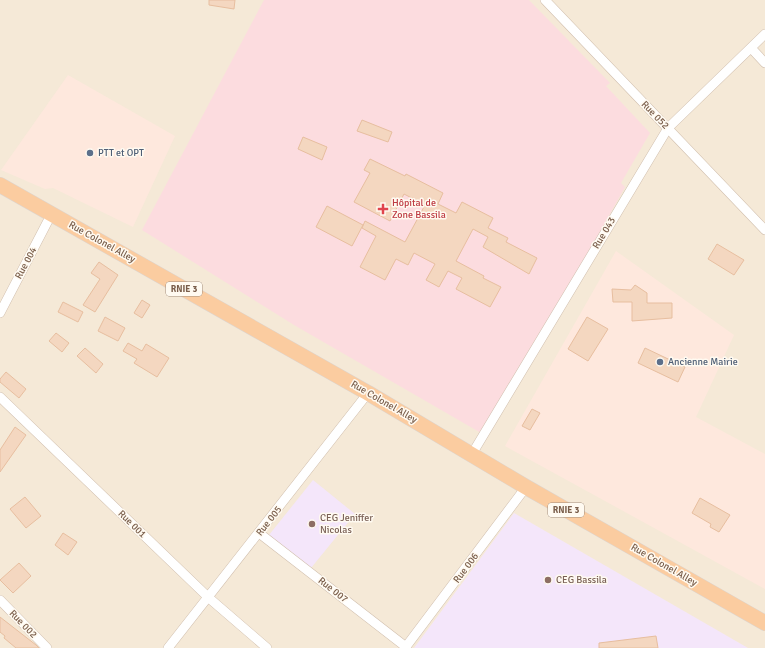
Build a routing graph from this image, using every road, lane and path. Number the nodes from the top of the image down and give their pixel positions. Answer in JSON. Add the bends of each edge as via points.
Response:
{"nodes":[{"id":1,"x":545,"y":0,"type":"edge"},
{"id":2,"x":765,"y":34,"type":"edge"},
{"id":3,"x":751,"y":48,"type":"junction"},
{"id":4,"x":765,"y":63,"type":"edge"},
{"id":5,"x":668,"y":128,"type":"junction"},
{"id":6,"x":0,"y":185,"type":"edge"},
{"id":7,"x":52,"y":214,"type":"junction"},
{"id":8,"x":765,"y":230,"type":"edge"},
{"id":9,"x":0,"y":313,"type":"edge"},
{"id":10,"x":368,"y":392,"type":"junction"},
{"id":11,"x":0,"y":397,"type":"edge"},
{"id":12,"x":472,"y":454,"type":"junction"},
{"id":13,"x":526,"y":487,"type":"junction"},
{"id":14,"x":259,"y":533,"type":"junction"},
{"id":15,"x":209,"y":598,"type":"junction"},
{"id":16,"x":0,"y":600,"type":"edge"},
{"id":17,"x":764,"y":621,"type":"edge"},
{"id":18,"x":47,"y":648,"type":"edge"},
{"id":19,"x":168,"y":648,"type":"edge"},
{"id":20,"x":267,"y":648,"type":"edge"},
{"id":21,"x":406,"y":648,"type":"edge"}],
"edges":[{"from":1,"to":5,"type":"street","name":"Rue 052"},
{"from":2,"to":3,"type":"street","name":"Rue 043"},
{"from":3,"to":4,"type":"street"},
{"from":3,"to":5,"type":"street","name":"Rue 043"},
{"from":5,"to":8,"type":"street","name":"Rue 052"},
{"from":5,"to":12,"type":"street","name":"Rue 043"},
{"from":6,"to":7,"type":"highway","name":"Rue Colonel Alley","number":"RNIE 3"},
{"from":7,"to":9,"type":"street","name":"Rue 004"},
{"from":7,"to":10,"type":"highway","name":"Rue Colonel Alley","number":"RNIE 3"},
{"from":10,"to":12,"type":"highway","name":"Rue Colonel Alley","number":"RNIE 3"},
{"from":10,"to":14,"type":"street","name":"Rue 005"},
{"from":11,"to":15,"type":"street","name":"Rue 001"},
{"from":12,"to":13,"type":"highway","name":"Rue Colonel Alley","number":"RNIE 3"},
{"from":13,"to":17,"type":"highway","name":"Rue Colonel Alley","number":"RNIE 3"},
{"from":13,"to":21,"type":"street","name":"Rue 006"},
{"from":14,"to":15,"type":"street","name":"Rue 005"},
{"from":14,"to":21,"type":"street","name":"Rue 007"},
{"from":15,"to":19,"type":"street","name":"Rue 005"},
{"from":15,"to":20,"type":"street","name":"Rue 001"},
{"from":16,"to":18,"type":"street","name":"Rue 002"}]}
